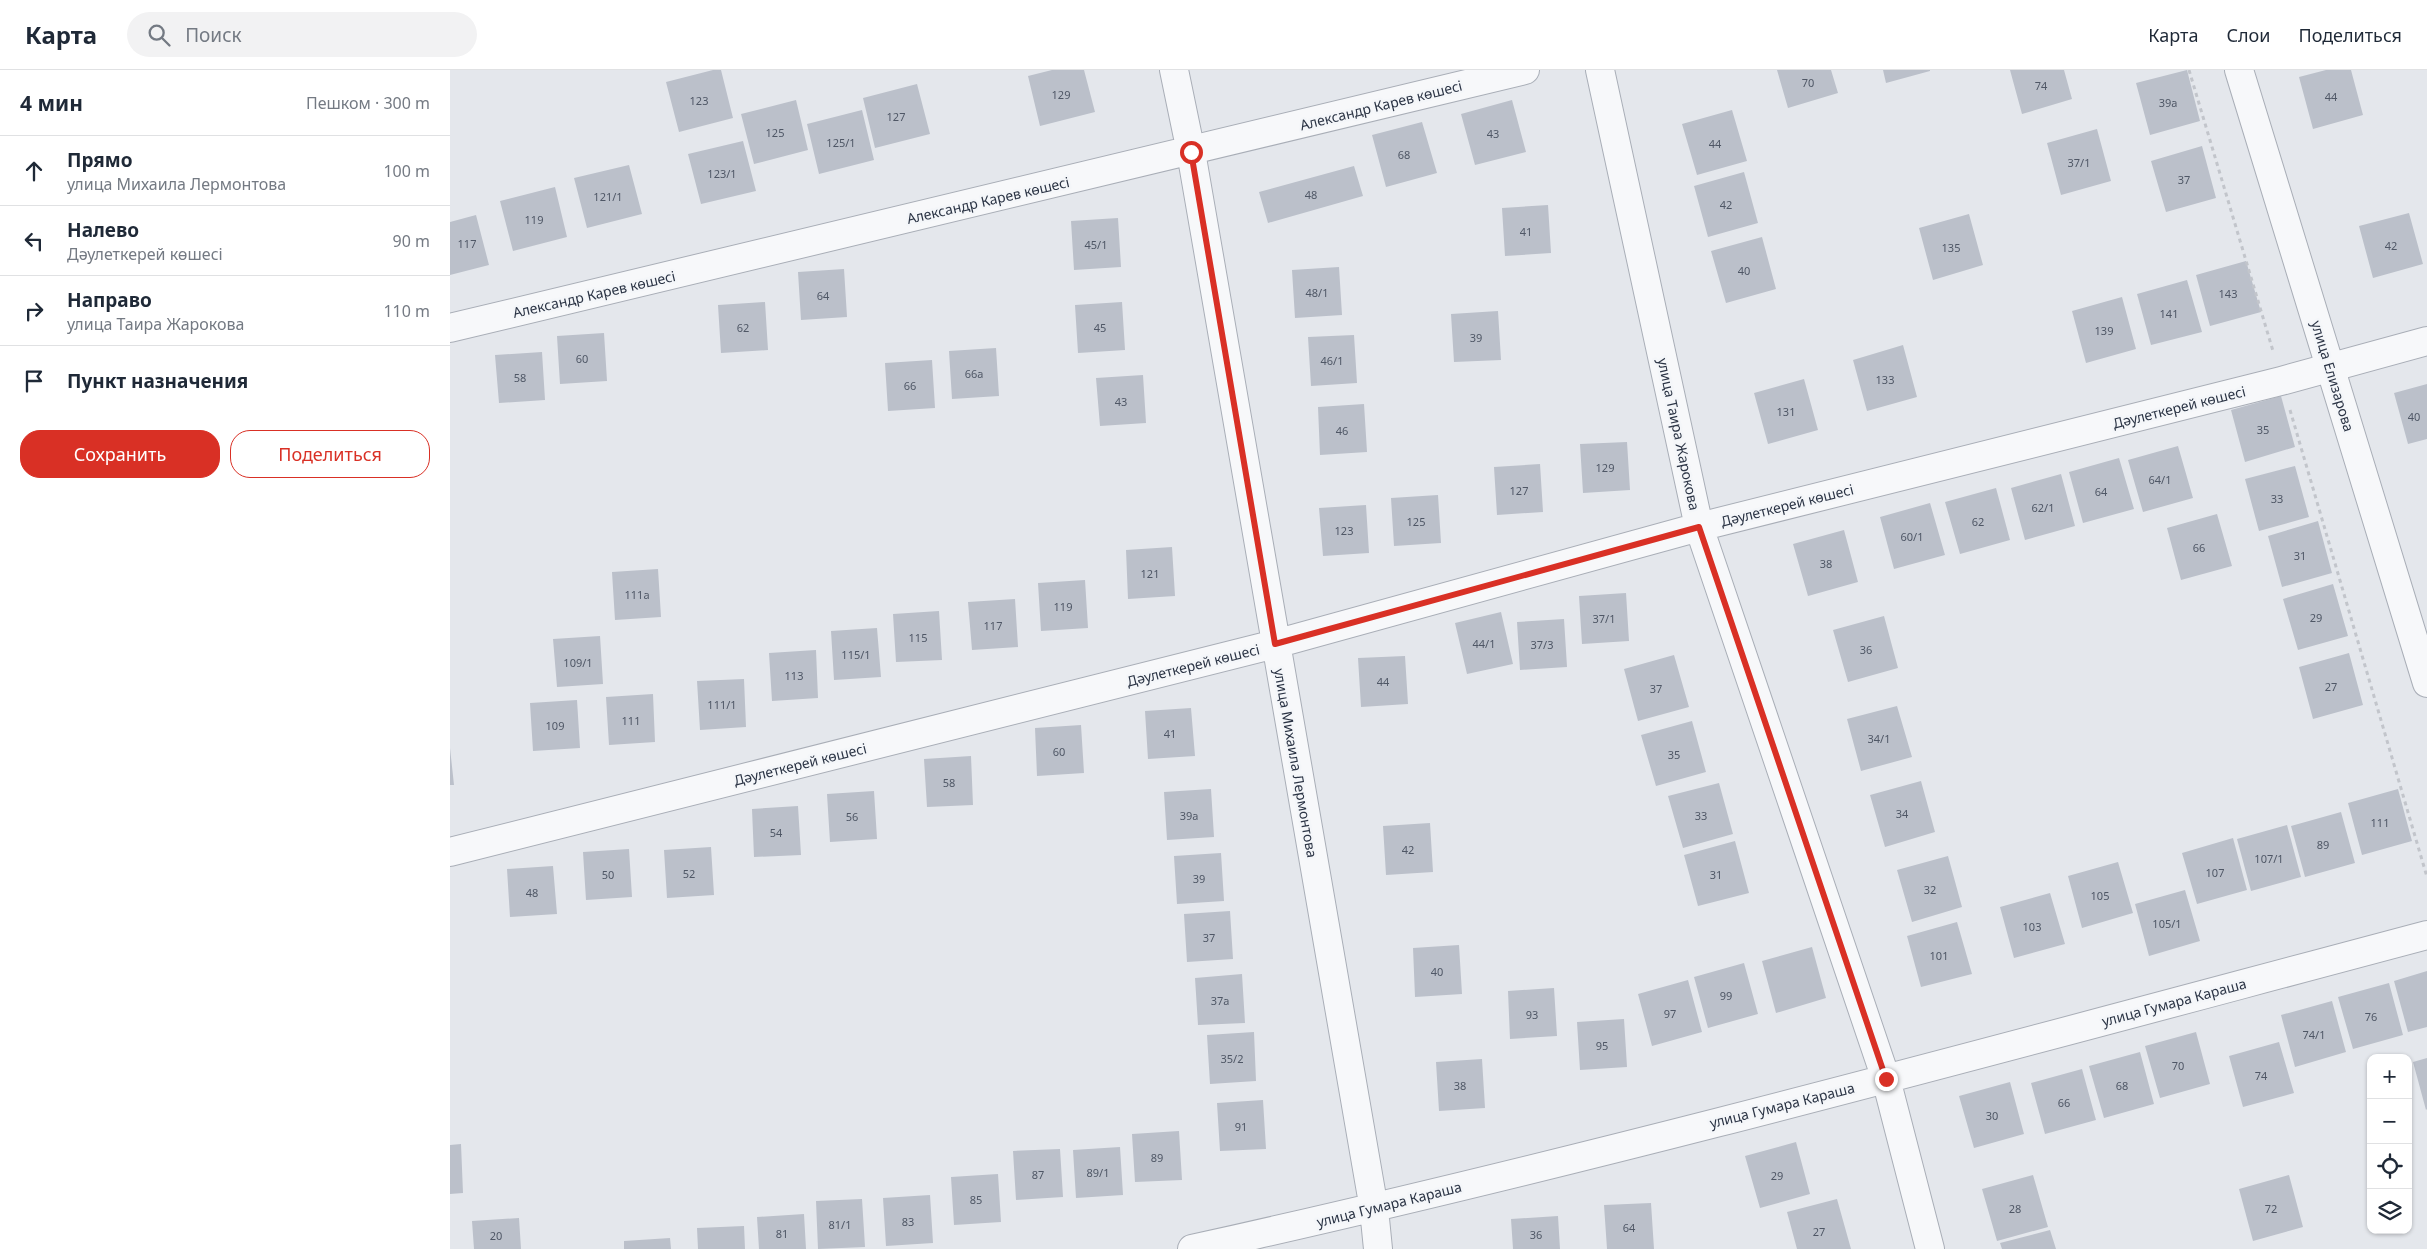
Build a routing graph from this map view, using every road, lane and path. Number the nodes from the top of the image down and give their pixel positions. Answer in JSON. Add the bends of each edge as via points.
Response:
{"nodes":[{"id":1,"x":1174,"y":70,"type":"edge"},
{"id":2,"x":1525,"y":70,"type":"edge"},
{"id":3,"x":1600,"y":70,"type":"edge"},
{"id":4,"x":2189,"y":70,"type":"edge"},
{"id":5,"x":2239,"y":70,"type":"edge"},
{"id":6,"x":1191,"y":152,"type":"junction"},
{"id":7,"x":450,"y":328,"type":"edge"},
{"id":8,"x":2427,"y":341,"type":"edge"},
{"id":9,"x":2331,"y":368,"type":"junction"},
{"id":10,"x":2281,"y":381,"type":"junction"},
{"id":11,"x":1699,"y":527,"type":"junction"},
{"id":12,"x":1275,"y":644,"type":"junction"},
{"id":13,"x":2427,"y":683,"type":"edge"},
{"id":14,"x":450,"y":852,"type":"edge"},
{"id":15,"x":2427,"y":877,"type":"edge"},
{"id":16,"x":2427,"y":935,"type":"edge"},
{"id":17,"x":1886,"y":1079,"type":"junction"},
{"id":18,"x":1374,"y":1209,"type":"junction"},
{"id":19,"x":1192,"y":1249,"type":"edge"},
{"id":20,"x":1378,"y":1249,"type":"edge"},
{"id":21,"x":1930,"y":1249,"type":"edge"}],
"edges":[{"from":1,"to":6,"type":"street","name":"улица Михаила Лермонтова"},
{"from":2,"to":6,"type":"street","name":"Александр Карев көшесі"},
{"from":3,"to":11,"type":"street","name":"улица Таира Жарокова"},
{"from":4,"to":10,"type":"path"},
{"from":5,"to":9,"type":"street","name":"улица Елизарова"},
{"from":6,"to":7,"type":"street","name":"Александр Карев көшесі"},
{"from":6,"to":12,"type":"street","name":"улица Михаила Лермонтова"},
{"from":8,"to":9,"type":"street","name":"Дәулеткерей көшесі"},
{"from":9,"to":10,"type":"street","name":"Дәулеткерей көшесі"},
{"from":9,"to":13,"type":"street","name":"улица Елизарова"},
{"from":10,"to":11,"type":"street","name":"Дәулеткерей көшесі"},
{"from":10,"to":15,"type":"path"},
{"from":11,"to":12,"type":"street","name":"Дәулеткерей көшесі"},
{"from":11,"to":17,"type":"street","name":"улица Таира Жарокова"},
{"from":12,"to":14,"type":"street","name":"Дәулеткерей көшесі"},
{"from":12,"to":18,"type":"street","name":"улица Михаила Лермонтова"},
{"from":16,"to":17,"type":"street","name":"улица Гумара Караша"},
{"from":17,"to":18,"type":"street","name":"улица Гумара Караша"},
{"from":17,"to":21,"type":"street","name":"улица Таира Жарокова"},
{"from":18,"to":19,"type":"street","name":"улица Гумара Караша"},
{"from":18,"to":20,"type":"street","name":"улица Михаила Лермонтова"}]}
